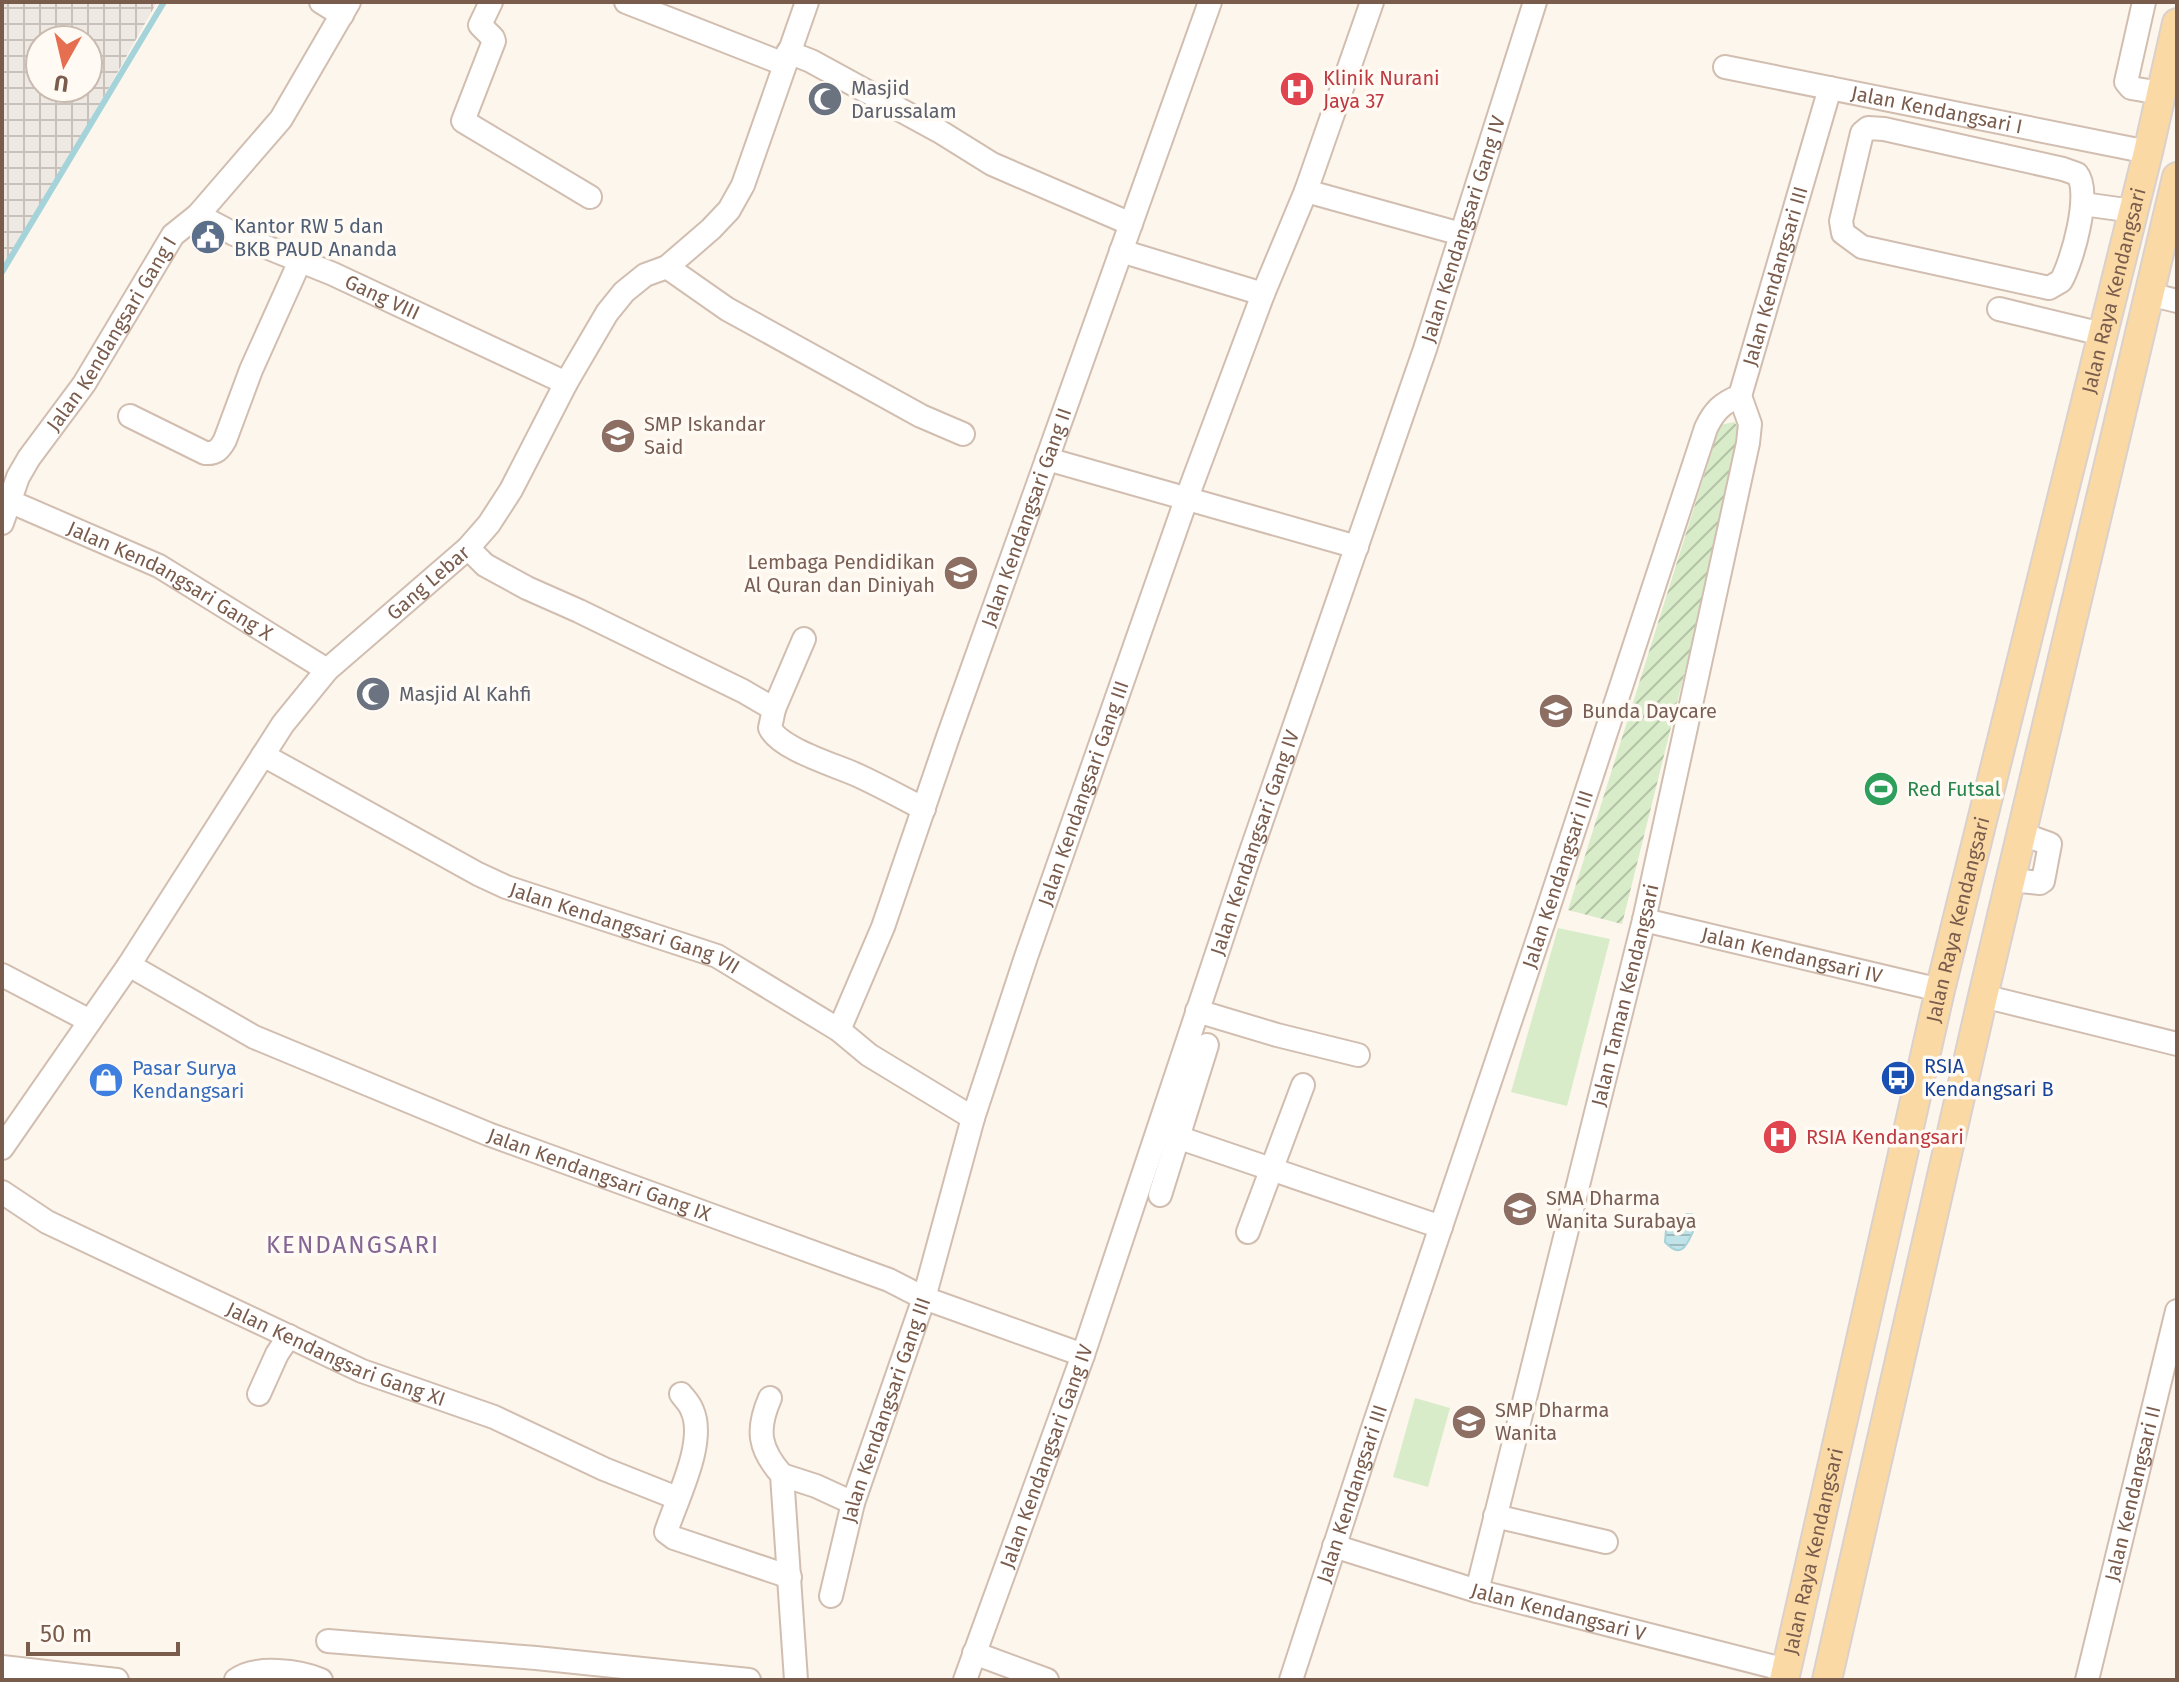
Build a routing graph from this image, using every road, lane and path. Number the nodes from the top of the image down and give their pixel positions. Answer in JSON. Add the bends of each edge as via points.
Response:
{"nodes":[{"id":1,"x":321,"y":2,"type":"edge"},
{"id":2,"x":491,"y":2,"type":"edge"},
{"id":3,"x":626,"y":2,"type":"edge"},
{"id":4,"x":807,"y":2,"type":"edge"},
{"id":5,"x":1210,"y":2,"type":"edge"},
{"id":6,"x":1372,"y":2,"type":"edge"},
{"id":7,"x":1535,"y":2,"type":"edge"},
{"id":8,"x":2144,"y":2,"type":"edge"},
{"id":9,"x":345,"y":8,"type":"edge"},
{"id":10,"x":2177,"y":23,"type":"edge"},
{"id":11,"x":786,"y":58,"type":"junction"},
{"id":12,"x":1725,"y":67,"type":"dead end"},
{"id":13,"x":1830,"y":88,"type":"junction"},
{"id":14,"x":2161,"y":93,"type":"junction"},
{"id":15,"x":2148,"y":152,"type":"junction"},
{"id":16,"x":2177,"y":177,"type":"edge"},
{"id":17,"x":1306,"y":191,"type":"junction"},
{"id":18,"x":590,"y":197,"type":"dead end"},
{"id":19,"x":2083,"y":204,"type":"junction"},
{"id":20,"x":2133,"y":211,"type":"junction"},
{"id":21,"x":198,"y":215,"type":"junction"},
{"id":22,"x":1131,"y":224,"type":"junction"},
{"id":23,"x":1461,"y":234,"type":"junction"},
{"id":24,"x":1121,"y":251,"type":"junction"},
{"id":25,"x":300,"y":261,"type":"junction"},
{"id":26,"x":667,"y":267,"type":"junction"},
{"id":27,"x":1263,"y":294,"type":"junction"},
{"id":28,"x":2149,"y":294,"type":"junction"},
{"id":29,"x":2177,"y":301,"type":"edge"},
{"id":30,"x":1999,"y":309,"type":"dead end"},
{"id":31,"x":2102,"y":334,"type":"junction"},
{"id":32,"x":566,"y":383,"type":"junction"},
{"id":33,"x":1740,"y":396,"type":"junction"},
{"id":34,"x":130,"y":416,"type":"dead end"},
{"id":35,"x":963,"y":434,"type":"dead end"},
{"id":36,"x":1047,"y":459,"type":"junction"},
{"id":37,"x":1186,"y":500,"type":"junction"},
{"id":38,"x":9,"y":501,"type":"junction"},
{"id":39,"x":2,"y":523,"type":"edge"},
{"id":40,"x":1357,"y":547,"type":"junction"},
{"id":41,"x":468,"y":548,"type":"junction"},
{"id":42,"x":2043,"y":575,"type":"junction"},
{"id":43,"x":2081,"y":585,"type":"junction"},
{"id":44,"x":804,"y":639,"type":"dead end"},
{"id":45,"x":327,"y":670,"type":"junction"},
{"id":46,"x":774,"y":709,"type":"junction"},
{"id":47,"x":263,"y":755,"type":"junction"},
{"id":48,"x":924,"y":809,"type":"junction"},
{"id":49,"x":1644,"y":920,"type":"junction"},
{"id":50,"x":129,"y":965,"type":"junction"},
{"id":51,"x":2,"y":975,"type":"edge"},
{"id":52,"x":1940,"y":990,"type":"junction"},
{"id":53,"x":1983,"y":996,"type":"junction"},
{"id":54,"x":1197,"y":1011,"type":"junction"},
{"id":55,"x":90,"y":1021,"type":"junction"},
{"id":56,"x":839,"y":1030,"type":"junction"},
{"id":57,"x":2177,"y":1044,"type":"edge"},
{"id":58,"x":1207,"y":1045,"type":"dead end"},
{"id":59,"x":1358,"y":1055,"type":"dead end"},
{"id":60,"x":1303,"y":1085,"type":"dead end"},
{"id":61,"x":973,"y":1118,"type":"junction"},
{"id":62,"x":1177,"y":1137,"type":"junction"},
{"id":63,"x":2,"y":1148,"type":"edge"},
{"id":64,"x":1270,"y":1169,"type":"junction"},
{"id":65,"x":2,"y":1192,"type":"edge"},
{"id":66,"x":1160,"y":1195,"type":"dead end"},
{"id":67,"x":1441,"y":1227,"type":"junction"},
{"id":68,"x":1248,"y":1232,"type":"dead end"},
{"id":69,"x":924,"y":1298,"type":"junction"},
{"id":70,"x":2177,"y":1311,"type":"edge"},
{"id":71,"x":289,"y":1336,"type":"junction"},
{"id":72,"x":1083,"y":1355,"type":"junction"},
{"id":73,"x":259,"y":1394,"type":"dead end"},
{"id":74,"x":681,"y":1394,"type":"dead end"},
{"id":75,"x":770,"y":1398,"type":"dead end"},
{"id":76,"x":1846,"y":1406,"type":"junction"},
{"id":77,"x":1887,"y":1415,"type":"junction"},
{"id":78,"x":782,"y":1475,"type":"junction"},
{"id":79,"x":677,"y":1498,"type":"junction"},
{"id":80,"x":853,"y":1503,"type":"junction"},
{"id":81,"x":1495,"y":1516,"type":"junction"},
{"id":82,"x":1606,"y":1542,"type":"dead end"},
{"id":83,"x":1334,"y":1546,"type":"junction"},
{"id":84,"x":790,"y":1577,"type":"junction"},
{"id":85,"x":1477,"y":1591,"type":"junction"},
{"id":86,"x":831,"y":1596,"type":"dead end"},
{"id":87,"x":328,"y":1641,"type":"dead end"},
{"id":88,"x":974,"y":1653,"type":"junction"},
{"id":89,"x":2,"y":1667,"type":"edge"},
{"id":90,"x":1785,"y":1675,"type":"edge"},
{"id":91,"x":2090,"y":1679,"type":"edge"},
{"id":92,"x":109,"y":1680,"type":"edge"},
{"id":93,"x":117,"y":1680,"type":"edge"},
{"id":94,"x":236,"y":1680,"type":"edge"},
{"id":95,"x":321,"y":1680,"type":"edge"},
{"id":96,"x":749,"y":1680,"type":"edge"},
{"id":97,"x":796,"y":1680,"type":"edge"},
{"id":98,"x":965,"y":1680,"type":"edge"},
{"id":99,"x":1047,"y":1680,"type":"edge"},
{"id":100,"x":1291,"y":1680,"type":"edge"},
{"id":101,"x":1827,"y":1680,"type":"edge"}],
"edges":[{"from":1,"to":9,"type":"street"},
{"from":2,"to":18,"type":"street","via":[[480,25],[494,41],[463,121]]},
{"from":3,"to":11,"type":"street"},
{"from":4,"to":11,"type":"street","name":"Gang Lebar"},
{"from":5,"to":22,"type":"street","name":"Jalan Kendangsari Gang II"},
{"from":6,"to":17,"type":"street","name":"Jalan Kendangsari Gang III"},
{"from":7,"to":23,"type":"street","name":"Jalan Kendangsari Gang IV"},
{"from":8,"to":14,"type":"street","via":[[2126,82],[2131,88]]},
{"from":9,"to":21,"type":"street","name":"Jalan Kendangsari Gang I","via":[[281,119]]},
{"from":10,"to":14,"type":"main road","name":"Jalan Raya Kendangsari"},
{"from":11,"to":22,"type":"street","via":[[811,61],[992,164]]},
{"from":11,"to":26,"type":"street","name":"Gang Lebar","via":[[743,185],[729,210]]},
{"from":12,"to":13,"type":"street","name":"Jalan Kendangsari I"},
{"from":13,"to":15,"type":"street","name":"Jalan Kendangsari I"},
{"from":13,"to":33,"type":"street","name":"Jalan Kendangsari III"},
{"from":14,"to":15,"type":"main road","name":"Jalan Raya Kendangsari"},
{"from":15,"to":20,"type":"main road","name":"Jalan Raya Kendangsari"},
{"from":16,"to":28,"type":"main road","name":"Jalan Raya Kendangsari"},
{"from":17,"to":23,"type":"street"},
{"from":17,"to":27,"type":"street","name":"Jalan Kendangsari Gang III"},
{"from":19,"to":19,"type":"street","via":[[2081,179],[2063,169],[1868,128],[1862,133],[1841,221],[1843,233],[1862,247],[2049,288],[2065,275]]},
{"from":19,"to":20,"type":"street"},
{"from":20,"to":31,"type":"main road","name":"Jalan Raya Kendangsari"},
{"from":21,"to":25,"type":"street","name":"Gang VIII"},
{"from":21,"to":38,"type":"street","name":"Jalan Kendangsari Gang I","via":[[173,235],[84,384],[29,458]]},
{"from":22,"to":24,"type":"street","name":"Jalan Kendangsari Gang II"},
{"from":23,"to":40,"type":"street","name":"Jalan Kendangsari Gang IV"},
{"from":24,"to":27,"type":"street"},
{"from":24,"to":36,"type":"street","name":"Jalan Kendangsari Gang II"},
{"from":25,"to":32,"type":"street","name":"Gang VIII"},
{"from":25,"to":34,"type":"street","via":[[219,449],[205,453]]},
{"from":26,"to":32,"type":"street","name":"Gang Lebar","via":[[645,275],[624,292]]},
{"from":26,"to":35,"type":"street","via":[[727,309]]},
{"from":27,"to":37,"type":"street","name":"Jalan Kendangsari Gang III"},
{"from":28,"to":29,"type":"street"},
{"from":28,"to":43,"type":"main road","name":"Jalan Raya Kendangsari"},
{"from":30,"to":31,"type":"street"},
{"from":31,"to":42,"type":"main road","name":"Jalan Raya Kendangsari"},
{"from":32,"to":41,"type":"street","name":"Gang Lebar","via":[[511,490]]},
{"from":33,"to":49,"type":"street","name":"Jalan Taman Kendangsari","via":[[1750,424],[1748,443]]},
{"from":33,"to":67,"type":"street","name":"Jalan Kendangsari III","via":[[1725,401],[1706,428]]},
{"from":36,"to":37,"type":"street"},
{"from":36,"to":48,"type":"street","name":"Jalan Kendangsari Gang II"},
{"from":37,"to":40,"type":"street"},
{"from":37,"to":61,"type":"street","name":"Jalan Kendangsari Gang III"},
{"from":38,"to":39,"type":"street","name":"Jalan Kendangsari Gang I"},
{"from":38,"to":45,"type":"street","name":"Jalan Kendangsari Gang X","via":[[159,566]]},
{"from":40,"to":54,"type":"street","name":"Jalan Kendangsari Gang IV"},
{"from":41,"to":45,"type":"street","name":"Gang Lebar"},
{"from":41,"to":46,"type":"street","via":[[485,565],[527,588]]},
{"from":42,"to":43,"type":"main road"},
{"from":42,"to":52,"type":"main road","name":"Jalan Raya Kendangsari"},
{"from":43,"to":53,"type":"main road","name":"Jalan Raya Kendangsari"},
{"from":44,"to":46,"type":"street"},
{"from":45,"to":47,"type":"street","name":"Gang Lebar"},
{"from":46,"to":48,"type":"street","via":[[774,735]]},
{"from":47,"to":50,"type":"street","name":"Gang Lebar"},
{"from":47,"to":56,"type":"street","name":"Jalan Kendangsari Gang VII","via":[[478,874],[717,956]]},
{"from":48,"to":56,"type":"street","name":"Jalan Kendangsari Gang II","via":[[883,927]]},
{"from":49,"to":52,"type":"street","name":"Jalan Kendangsari IV"},
{"from":49,"to":81,"type":"street","name":"Jalan Taman Kendangsari"},
{"from":50,"to":55,"type":"street","name":"Gang Lebar"},
{"from":50,"to":69,"type":"street","name":"Jalan Kendangsari Gang IX","via":[[254,1037],[488,1134],[889,1280]]},
{"from":51,"to":55,"type":"street"},
{"from":52,"to":76,"type":"main road","name":"Jalan Raya Kendangsari"},
{"from":53,"to":57,"type":"street"},
{"from":53,"to":77,"type":"main road","name":"Jalan Raya Kendangsari"},
{"from":54,"to":59,"type":"street"},
{"from":54,"to":72,"type":"street","name":"Jalan Kendangsari Gang IV"},
{"from":55,"to":63,"type":"street","name":"Gang Lebar"},
{"from":56,"to":61,"type":"street","name":"Jalan Kendangsari Gang VII","via":[[869,1055]]},
{"from":58,"to":62,"type":"street"},
{"from":60,"to":64,"type":"street"},
{"from":61,"to":69,"type":"street","name":"Jalan Kendangsari Gang III"},
{"from":62,"to":64,"type":"street"},
{"from":62,"to":66,"type":"street"},
{"from":64,"to":67,"type":"street"},
{"from":64,"to":68,"type":"street"},
{"from":65,"to":71,"type":"street","name":"Jalan Kendangsari Gang XI","via":[[47,1222]]},
{"from":67,"to":83,"type":"street","name":"Jalan Kendangsari III"},
{"from":69,"to":72,"type":"street","name":"Jalan Kendangsari Gang IX"},
{"from":69,"to":80,"type":"street","name":"Jalan Kendangsari Gang III"},
{"from":70,"to":91,"type":"street","name":"Jalan Kendangsari II"},
{"from":71,"to":73,"type":"street"},
{"from":71,"to":79,"type":"street","name":"Jalan Kendangsari Gang XI","via":[[362,1371],[529,1432]]},
{"from":72,"to":88,"type":"street","name":"Jalan Kendangsari Gang IV"},
{"from":74,"to":79,"type":"street","via":[[692,1408],[695,1447]]},
{"from":75,"to":78,"type":"street","via":[[761,1435]]},
{"from":76,"to":77,"type":"main road"},
{"from":76,"to":90,"type":"main road","name":"Jalan Raya Kendangsari"},
{"from":77,"to":101,"type":"main road","name":"Jalan Raya Kendangsari"},
{"from":78,"to":80,"type":"street"},
{"from":78,"to":84,"type":"street"},
{"from":79,"to":84,"type":"street","via":[[669,1535]]},
{"from":80,"to":86,"type":"street","name":"Jalan Kendangsari Gang III"},
{"from":81,"to":82,"type":"street"},
{"from":81,"to":85,"type":"street","name":"Jalan Taman Kendangsari"},
{"from":83,"to":85,"type":"street","name":"Jalan Kendangsari V"},
{"from":83,"to":100,"type":"street","name":"Jalan Kendangsari III"},
{"from":84,"to":97,"type":"street"},
{"from":85,"to":90,"type":"street","name":"Jalan Kendangsari V"},
{"from":87,"to":96,"type":"street"},
{"from":88,"to":98,"type":"street","name":"Jalan Kendangsari Gang IV"},
{"from":88,"to":99,"type":"street"},
{"from":89,"to":92,"type":"street"},
{"from":92,"to":93,"type":"street"},
{"from":94,"to":95,"type":"street","via":[[258,1670]]}]}
